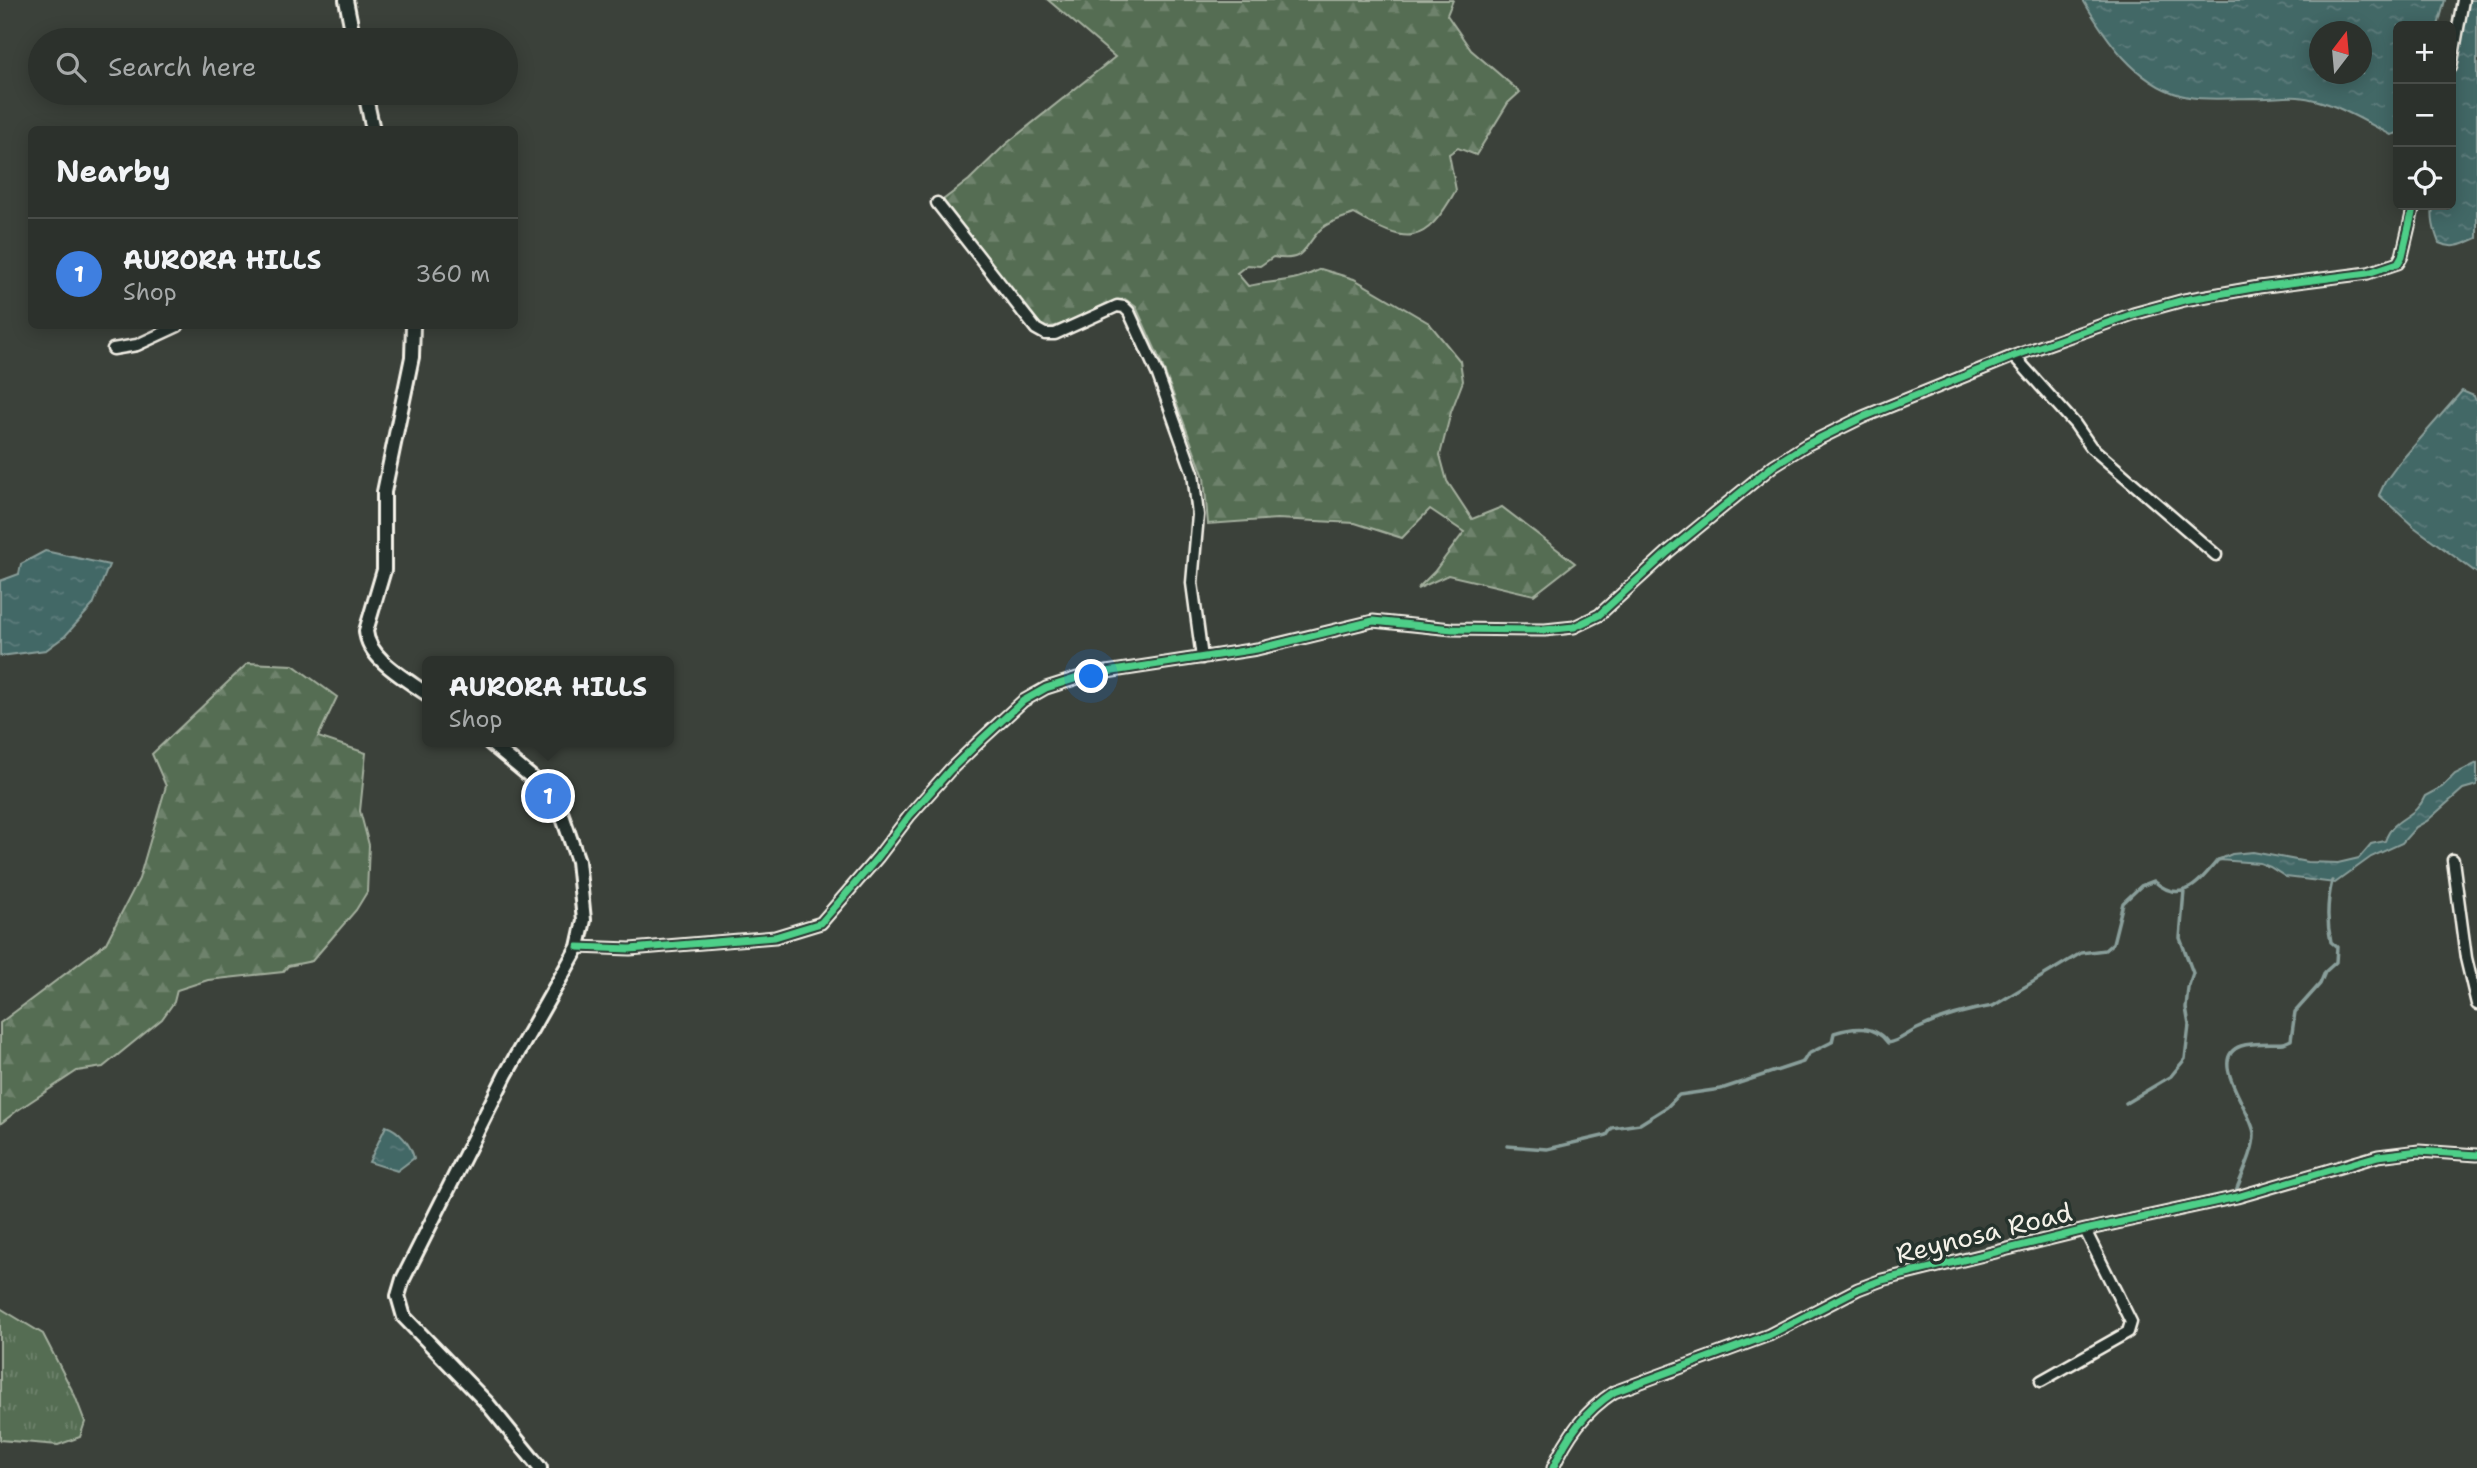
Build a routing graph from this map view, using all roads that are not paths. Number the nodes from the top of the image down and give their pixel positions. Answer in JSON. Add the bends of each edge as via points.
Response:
{"nodes":[{"id":1,"x":346,"y":0,"type":"edge"},
{"id":2,"x":2463,"y":0,"type":"edge"},
{"id":3,"x":352,"y":28,"type":"edge"},
{"id":4,"x":2456,"y":39,"type":"edge"},
{"id":5,"x":368,"y":105,"type":"edge"},
{"id":6,"x":372,"y":126,"type":"edge"},
{"id":7,"x":937,"y":203,"type":"dead end"},
{"id":8,"x":2413,"y":210,"type":"edge"},
{"id":9,"x":172,"y":329,"type":"edge"},
{"id":10,"x":413,"y":329,"type":"edge"},
{"id":11,"x":113,"y":349,"type":"dead end"},
{"id":12,"x":2014,"y":356,"type":"junction"},
{"id":13,"x":2216,"y":555,"type":"dead end"},
{"id":14,"x":1202,"y":658,"type":"junction"},
{"id":15,"x":422,"y":690,"type":"edge"},
{"id":16,"x":495,"y":747,"type":"edge"},
{"id":17,"x":2453,"y":860,"type":"dead end"},
{"id":18,"x":578,"y":947,"type":"junction"},
{"id":19,"x":2477,"y":1004,"type":"edge"},
{"id":20,"x":2477,"y":1156,"type":"edge"},
{"id":21,"x":2085,"y":1230,"type":"junction"},
{"id":22,"x":2041,"y":1381,"type":"dead end"},
{"id":23,"x":540,"y":1468,"type":"edge"},
{"id":24,"x":1553,"y":1468,"type":"edge"}],
"edges":[{"from":1,"to":3,"type":"street"},
{"from":2,"to":4,"type":"street"},
{"from":5,"to":6,"type":"street"},
{"from":7,"to":14,"type":"street","via":[[1035,329],[1055,334],[1117,306],[1129,313],[1158,375],[1193,473],[1198,515],[1192,583]]},
{"from":8,"to":12,"type":"street","via":[[2402,256],[2387,268],[2184,300]]},
{"from":9,"to":11,"type":"street","via":[[146,342]]},
{"from":10,"to":15,"type":"street","via":[[412,357],[384,492],[384,570],[366,631],[373,651]]},
{"from":12,"to":13,"type":"street","via":[[2091,447]]},
{"from":12,"to":14,"type":"street","via":[[1863,418],[1795,452],[1679,543],[1599,615],[1574,627],[1452,629],[1373,621]]},
{"from":14,"to":18,"type":"street","via":[[1087,674],[1023,701],[950,770],[821,923],[775,937],[630,949]]},
{"from":16,"to":18,"type":"street","via":[[542,786],[561,812],[578,861],[584,901]]},
{"from":17,"to":19,"type":"street"},
{"from":18,"to":23,"type":"street","via":[[506,1074],[398,1296],[404,1317],[487,1403]]},
{"from":20,"to":21,"type":"street","name":"Reynosa Road","via":[[2419,1151],[2378,1156],[2237,1197]]},
{"from":21,"to":22,"type":"street","via":[[2131,1328]]},
{"from":21,"to":24,"type":"street","name":"Reynosa Road","via":[[1882,1280],[1769,1335],[1614,1392],[1584,1415]]}]}
